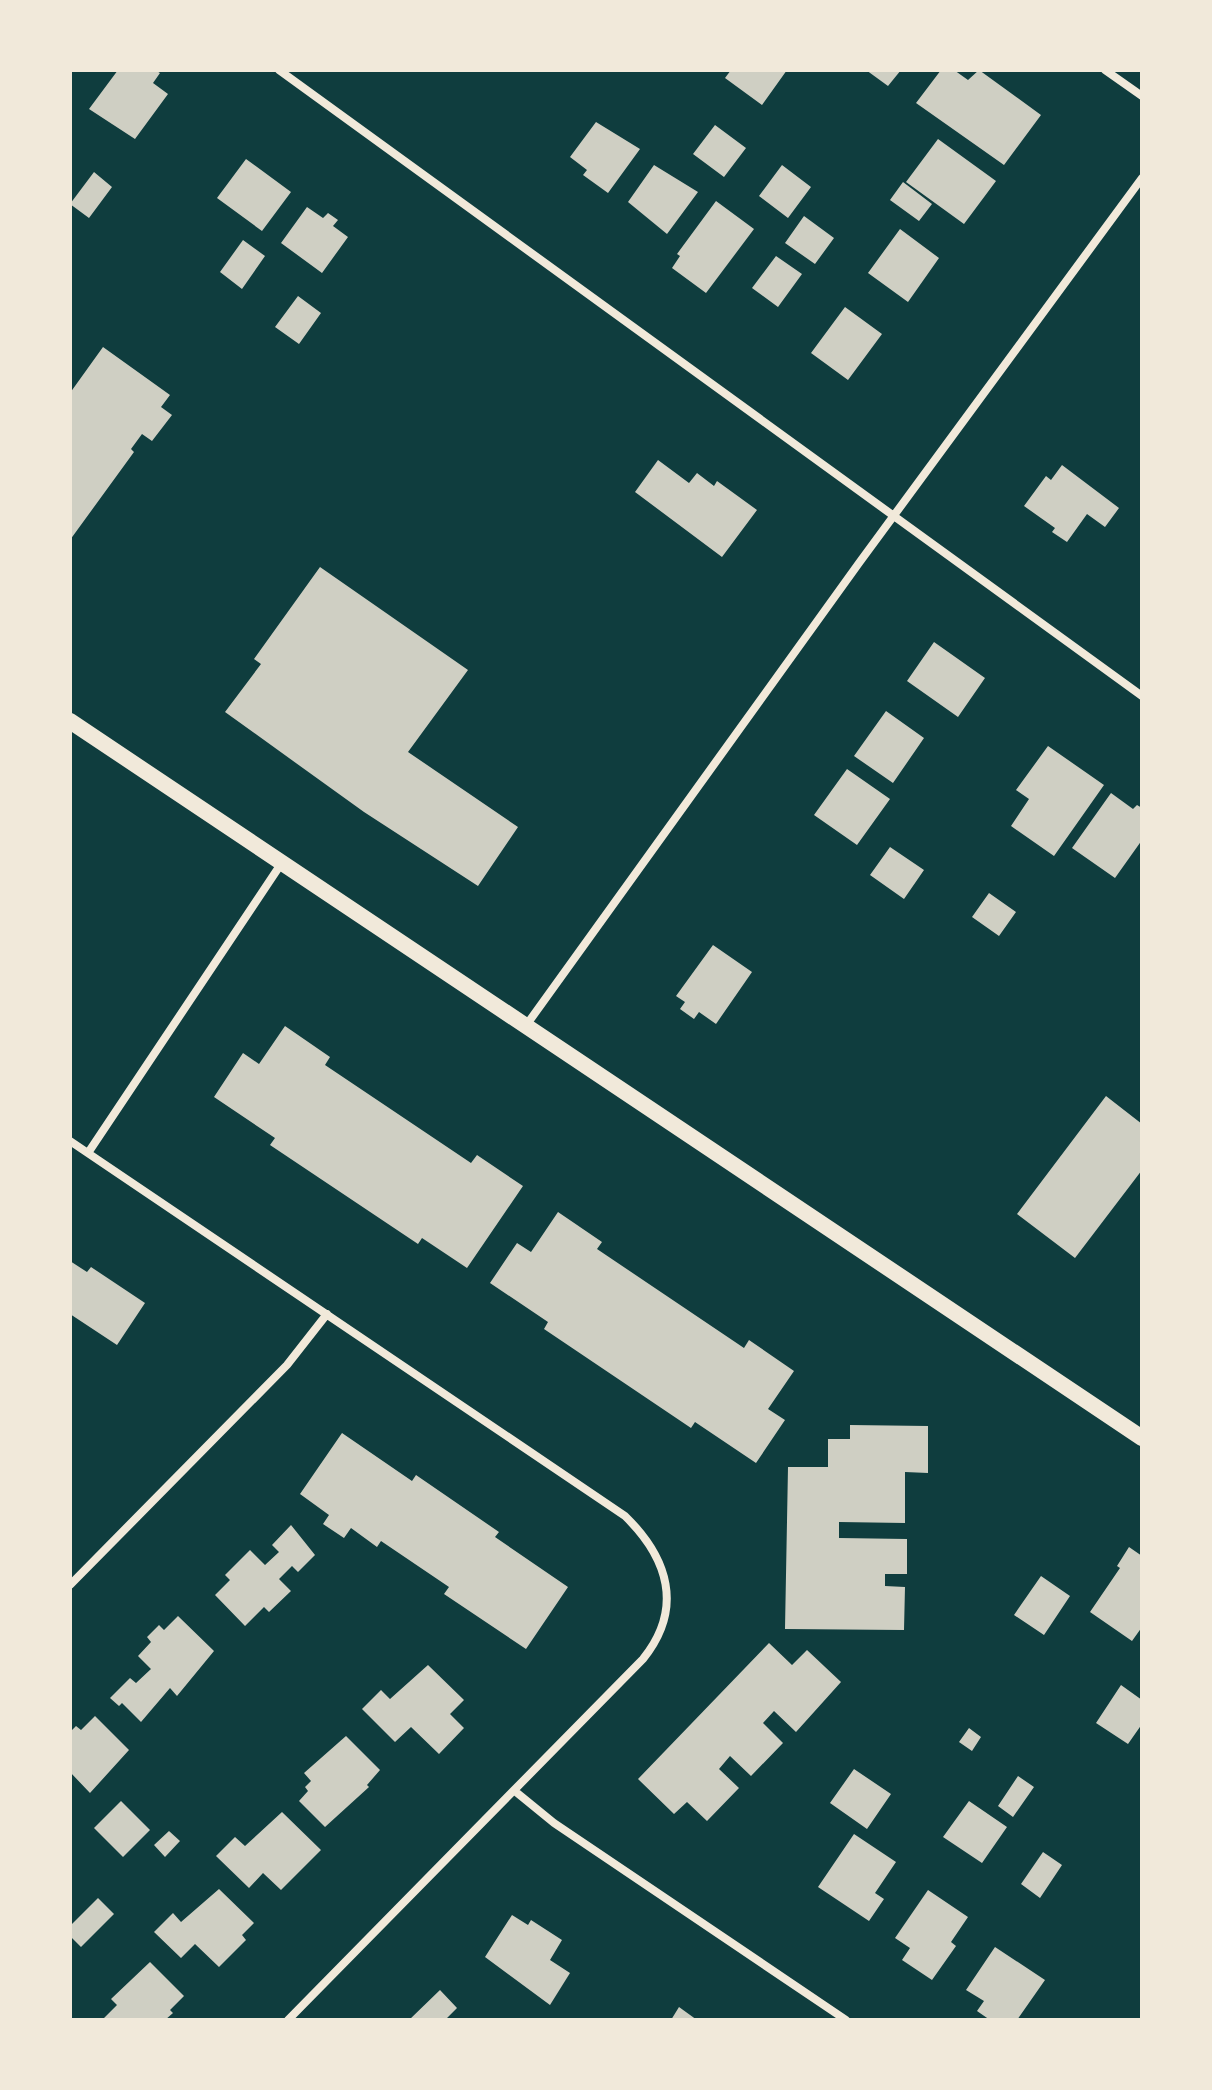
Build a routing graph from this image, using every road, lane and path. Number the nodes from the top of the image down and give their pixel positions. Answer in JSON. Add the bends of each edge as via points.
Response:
{"nodes":[{"id":1,"x":279,"y":70,"type":"edge"},
{"id":2,"x":1105,"y":70,"type":"edge"},
{"id":3,"x":1142,"y":96,"type":"edge"},
{"id":4,"x":1142,"y":178,"type":"edge"},
{"id":5,"x":894,"y":516,"type":"junction"},
{"id":6,"x":1142,"y":696,"type":"edge"},
{"id":7,"x":70,"y":721,"type":"edge"},
{"id":8,"x":281,"y":864,"type":"junction"},
{"id":9,"x":525,"y":1028,"type":"junction"},
{"id":10,"x":70,"y":1141,"type":"edge"},
{"id":11,"x":88,"y":1153,"type":"junction"},
{"id":12,"x":327,"y":1314,"type":"junction"},
{"id":13,"x":1142,"y":1438,"type":"edge"},
{"id":14,"x":70,"y":1585,"type":"edge"},
{"id":15,"x":516,"y":1792,"type":"junction"},
{"id":16,"x":288,"y":2020,"type":"edge"},
{"id":17,"x":846,"y":2020,"type":"edge"}],
"edges":[{"from":1,"to":5,"type":"street"},
{"from":2,"to":3,"type":"street"},
{"from":4,"to":5,"type":"street"},
{"from":5,"to":6,"type":"street"},
{"from":5,"to":9,"type":"street"},
{"from":7,"to":8,"type":"main road"},
{"from":8,"to":9,"type":"main road"},
{"from":8,"to":11,"type":"street"},
{"from":9,"to":13,"type":"main road"},
{"from":10,"to":11,"type":"street"},
{"from":11,"to":12,"type":"street"},
{"from":12,"to":14,"type":"street","via":[[287,1365]]},
{"from":12,"to":15,"type":"street","via":[[625,1516],[656,1551],[666,1587],[663,1619],[650,1650]]},
{"from":15,"to":16,"type":"street"},
{"from":15,"to":17,"type":"street"}]}
